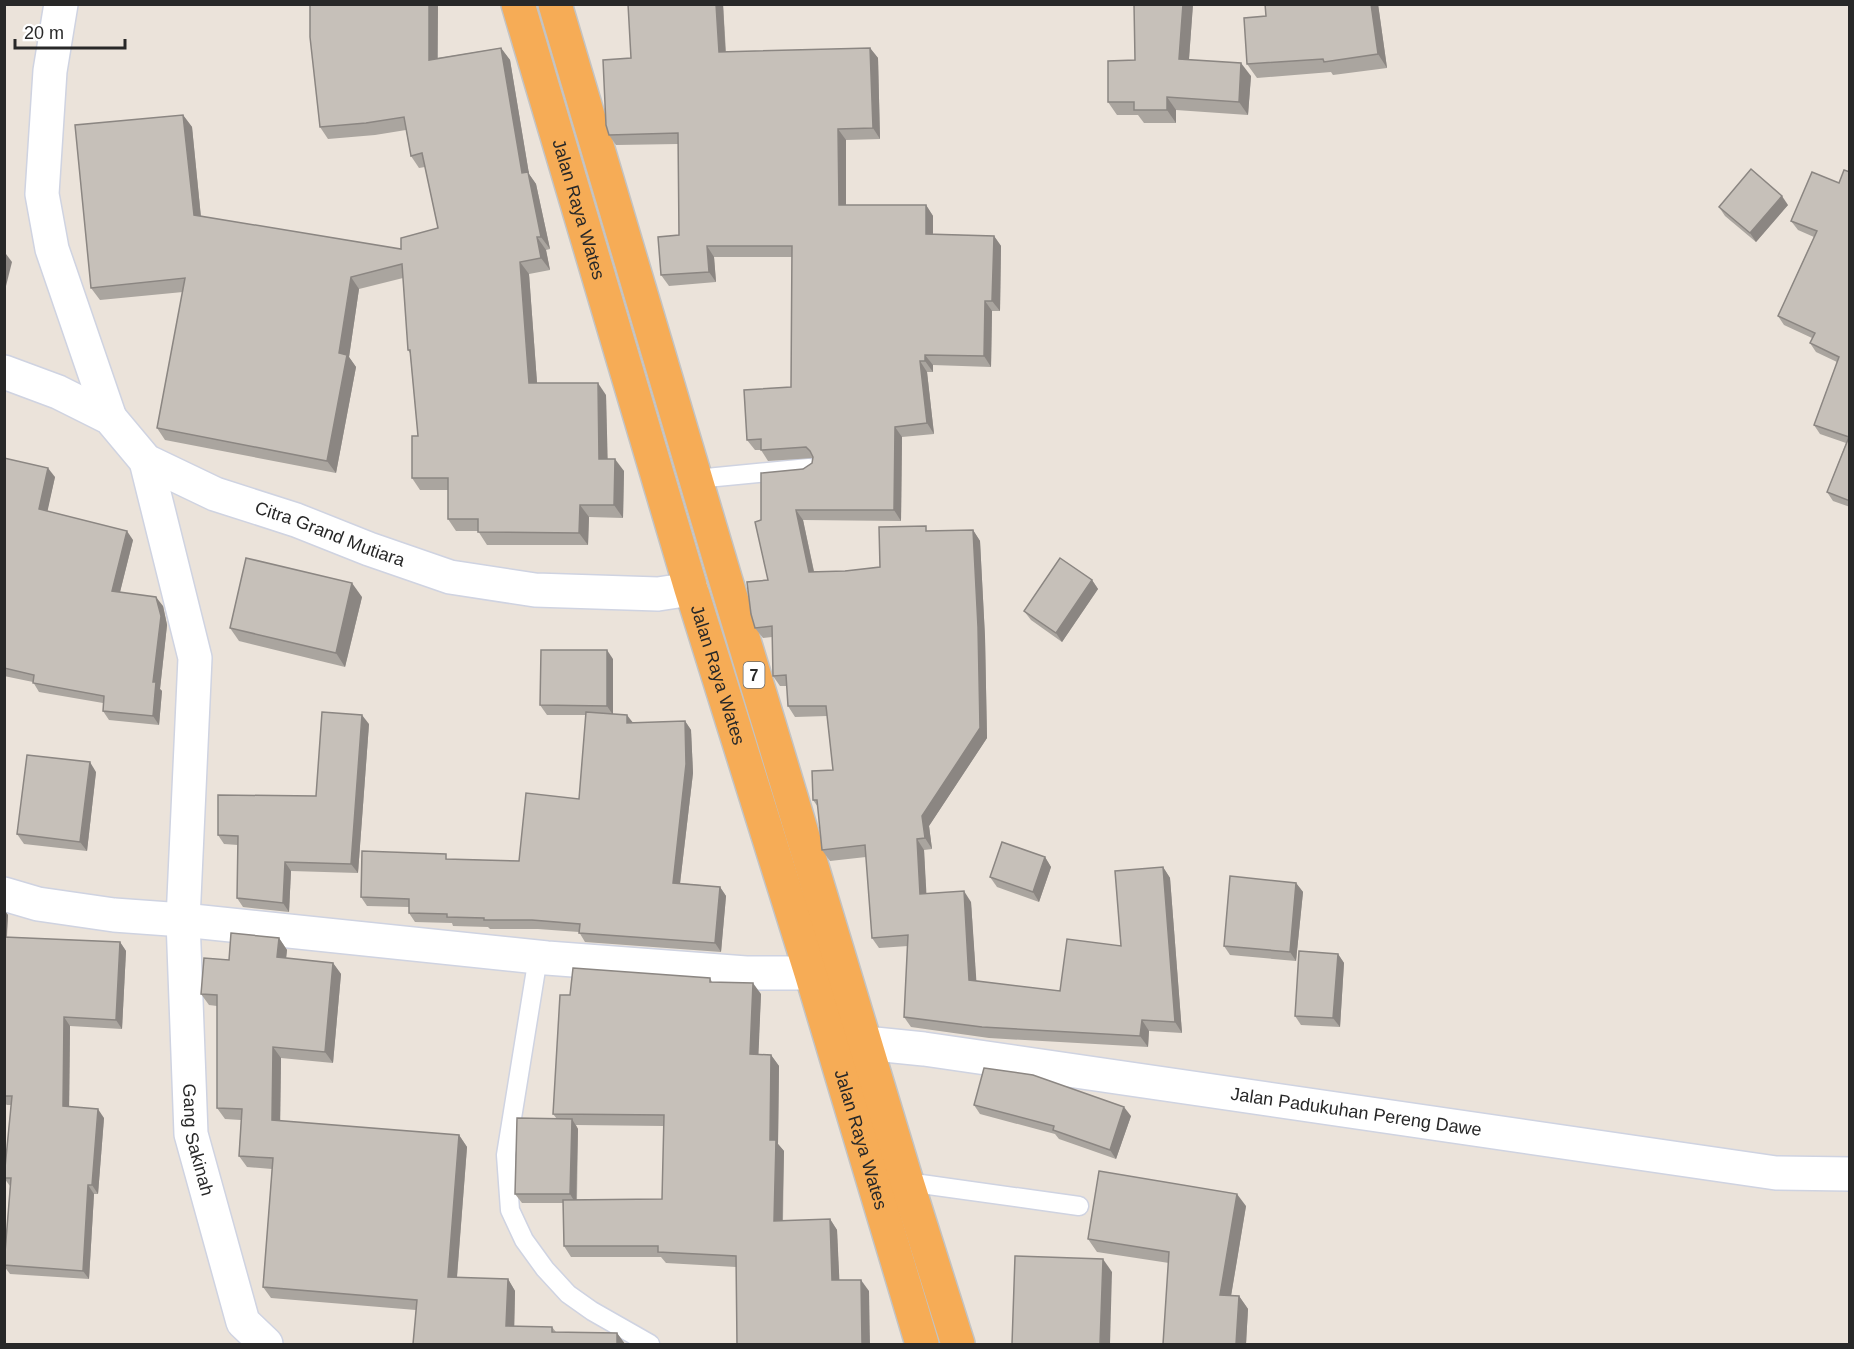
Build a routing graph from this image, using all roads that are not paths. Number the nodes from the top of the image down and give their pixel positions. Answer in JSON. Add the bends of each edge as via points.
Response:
{"nodes":[{"id":1,"x":61,"y":4,"type":"edge"},
{"id":2,"x":518,"y":4,"type":"edge"},
{"id":3,"x":555,"y":4,"type":"edge"},
{"id":4,"x":4,"y":372,"type":"edge"},
{"id":5,"x":110,"y":418,"type":"junction"},
{"id":6,"x":146,"y":461,"type":"junction"},
{"id":7,"x":808,"y":468,"type":"edge"},
{"id":8,"x":696,"y":479,"type":"junction"},
{"id":9,"x":692,"y":589,"type":"junction"},
{"id":10,"x":4,"y":894,"type":"edge"},
{"id":11,"x":183,"y":920,"type":"junction"},
{"id":12,"x":538,"y":957,"type":"junction"},
{"id":13,"x":811,"y":973,"type":"junction"},
{"id":14,"x":866,"y":1043,"type":"junction"},
{"id":15,"x":1850,"y":1174,"type":"edge"},
{"id":16,"x":907,"y":1182,"type":"junction"},
{"id":17,"x":1079,"y":1206,"type":"dead end"},
{"id":18,"x":250,"y":1337,"type":"edge"},
{"id":19,"x":650,"y":1344,"type":"edge"},
{"id":20,"x":922,"y":1344,"type":"edge"},
{"id":21,"x":958,"y":1344,"type":"edge"}],
"edges":[{"from":1,"to":5,"type":"street","via":[[50,71],[42,194],[52,249]]},
{"from":2,"to":9,"type":"highway","name":"Jalan Raya Wates"},
{"from":3,"to":8,"type":"highway","name":"Jalan Raya Wates","number":"7"},
{"from":4,"to":5,"type":"street","name":"Citra Grand Mutiara","via":[[58,392]]},
{"from":5,"to":6,"type":"street","name":"Citra Grand Mutiara"},
{"from":6,"to":9,"type":"street","name":"Citra Grand Mutiara","via":[[215,494],[450,577],[535,590],[658,594]]},
{"from":6,"to":11,"type":"street","name":"Gang Sakinah","via":[[195,658]]},
{"from":7,"to":8,"type":"lane"},
{"from":8,"to":14,"type":"highway","name":"Jalan Raya Wates","number":"7"},
{"from":9,"to":13,"type":"highway","name":"Jalan Raya Wates"},
{"from":10,"to":11,"type":"street","via":[[38,904]]},
{"from":11,"to":12,"type":"street"},
{"from":11,"to":18,"type":"street","name":"Gang Sakinah","via":[[191,1134]]},
{"from":12,"to":13,"type":"street","via":[[746,973]]},
{"from":12,"to":19,"type":"lane","via":[[506,1155],[510,1210],[544,1269],[568,1294]]},
{"from":13,"to":20,"type":"highway","name":"Jalan Raya Wates"},
{"from":14,"to":15,"type":"street","name":"Jalan Padukuhan Pereng Dawe","via":[[1776,1173]]},
{"from":14,"to":16,"type":"highway","name":"Jalan Raya Wates","number":"7"},
{"from":16,"to":17,"type":"lane"},
{"from":16,"to":21,"type":"highway","name":"Jalan Raya Wates","number":"7"}]}
